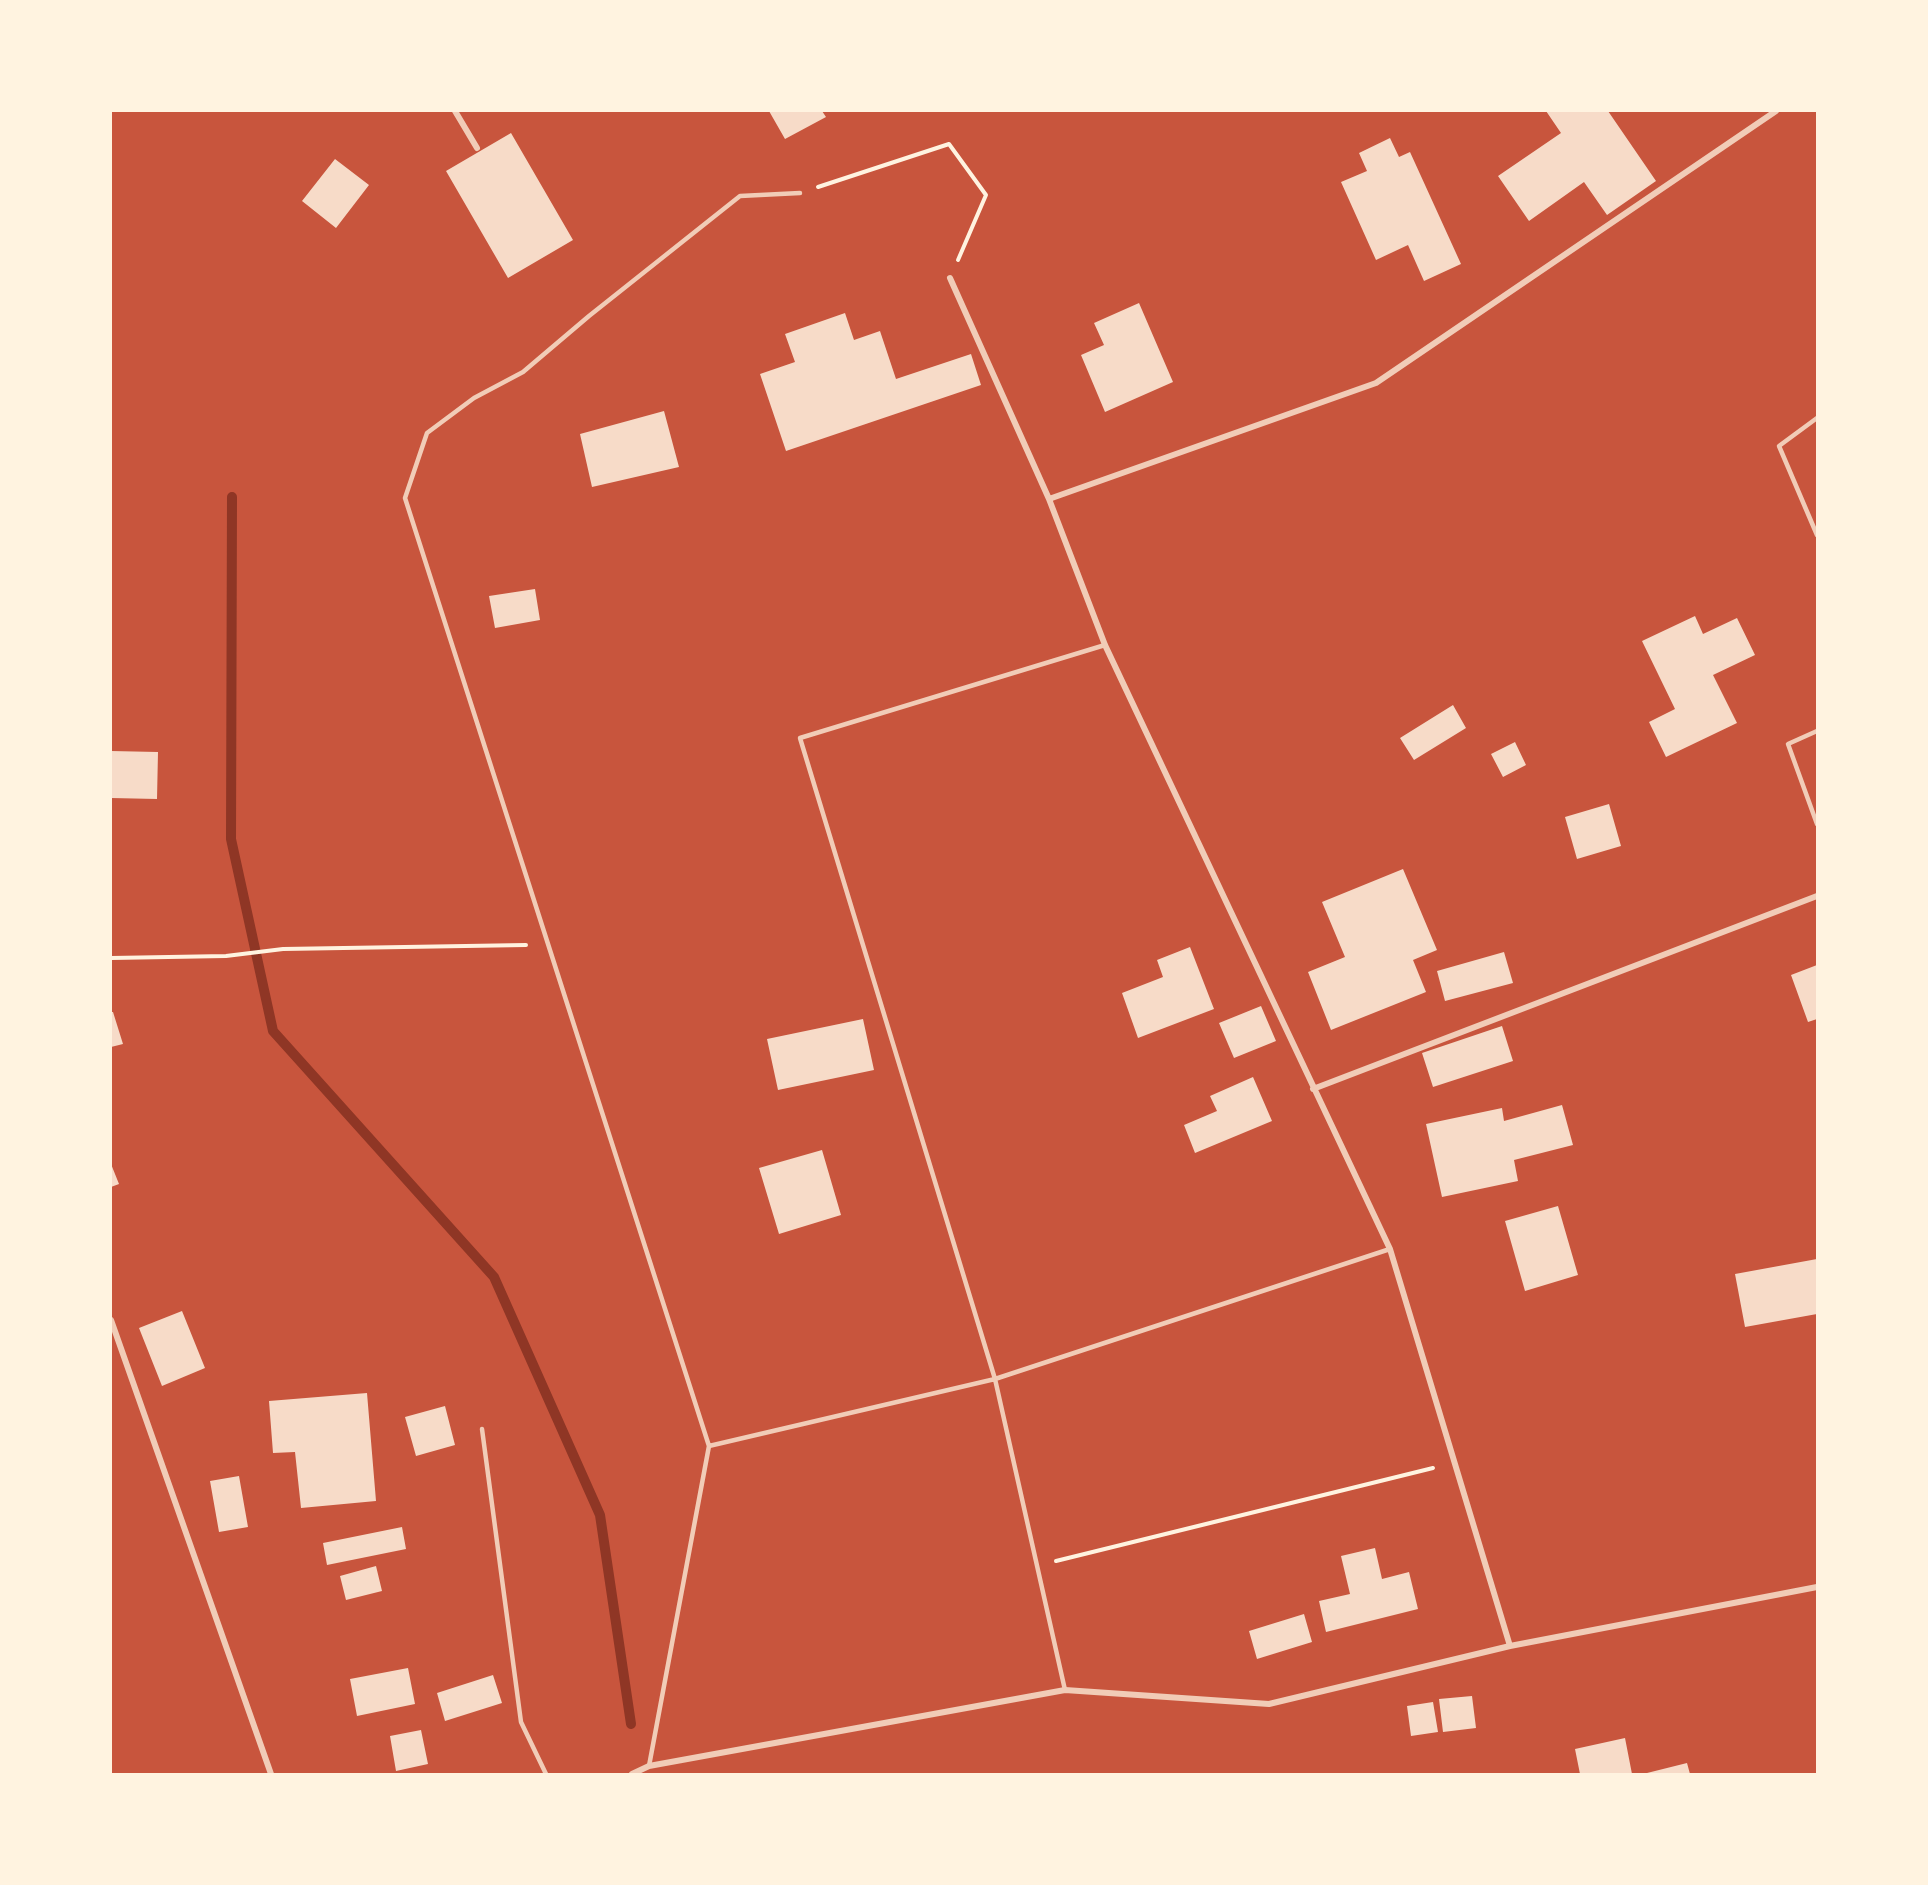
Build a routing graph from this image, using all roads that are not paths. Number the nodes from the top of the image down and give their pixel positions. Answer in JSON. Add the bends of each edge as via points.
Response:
{"nodes":[{"id":1,"x":455,"y":111,"type":"edge"},
{"id":2,"x":1776,"y":111,"type":"edge"},
{"id":3,"x":477,"y":148,"type":"dead end"},
{"id":4,"x":800,"y":193,"type":"road end"},
{"id":5,"x":950,"y":278,"type":"road end"},
{"id":6,"x":1817,"y":418,"type":"edge"},
{"id":7,"x":1049,"y":499,"type":"junction"},
{"id":8,"x":1817,"y":535,"type":"edge"},
{"id":9,"x":1106,"y":645,"type":"junction"},
{"id":10,"x":1817,"y":731,"type":"edge"},
{"id":11,"x":1817,"y":824,"type":"edge"},
{"id":12,"x":1817,"y":896,"type":"edge"},
{"id":13,"x":1313,"y":1089,"type":"junction"},
{"id":14,"x":1390,"y":1249,"type":"junction"},
{"id":15,"x":111,"y":1320,"type":"edge"},
{"id":16,"x":995,"y":1378,"type":"junction"},
{"id":17,"x":482,"y":1429,"type":"dead end"},
{"id":18,"x":709,"y":1446,"type":"junction"},
{"id":19,"x":1817,"y":1587,"type":"edge"},
{"id":20,"x":1510,"y":1646,"type":"junction"},
{"id":21,"x":1065,"y":1690,"type":"junction"},
{"id":22,"x":649,"y":1766,"type":"junction"},
{"id":23,"x":271,"y":1774,"type":"edge"},
{"id":24,"x":546,"y":1774,"type":"edge"},
{"id":25,"x":632,"y":1774,"type":"edge"}],
"edges":[{"from":1,"to":3,"type":"street"},
{"from":2,"to":7,"type":"street","via":[[1376,383]]},
{"from":4,"to":18,"type":"lane","via":[[740,196],[523,372],[474,398],[427,433],[405,498]]},
{"from":5,"to":7,"type":"street"},
{"from":6,"to":8,"type":"lane","via":[[1779,446]]},
{"from":7,"to":9,"type":"street"},
{"from":9,"to":13,"type":"street"},
{"from":9,"to":16,"type":"lane","via":[[800,738]]},
{"from":10,"to":11,"type":"lane","via":[[1788,744]]},
{"from":12,"to":13,"type":"street"},
{"from":13,"to":14,"type":"street"},
{"from":14,"to":16,"type":"lane"},
{"from":14,"to":20,"type":"street"},
{"from":15,"to":23,"type":"street"},
{"from":16,"to":18,"type":"lane"},
{"from":16,"to":21,"type":"lane"},
{"from":17,"to":24,"type":"lane","via":[[521,1722]]},
{"from":18,"to":22,"type":"lane"},
{"from":19,"to":20,"type":"street"},
{"from":20,"to":21,"type":"street","via":[[1269,1704]]},
{"from":21,"to":22,"type":"street"},
{"from":22,"to":25,"type":"street"}]}
